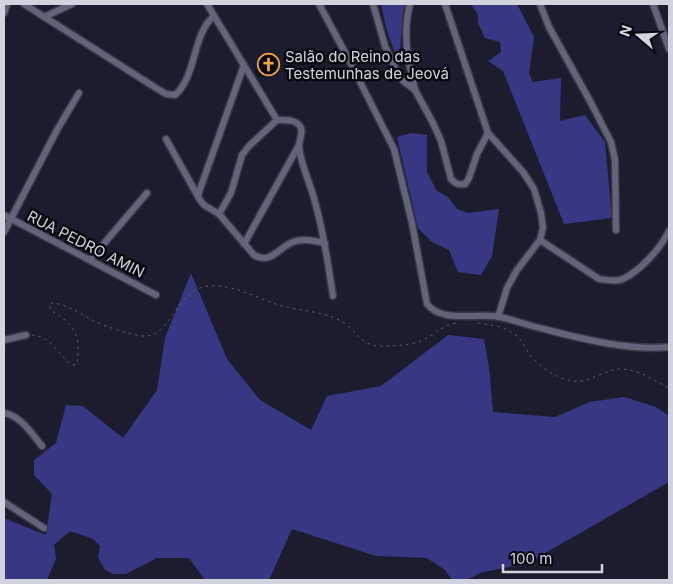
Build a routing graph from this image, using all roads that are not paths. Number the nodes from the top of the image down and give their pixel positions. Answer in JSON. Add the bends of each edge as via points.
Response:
{"nodes":[{"id":1,"x":7,"y":4,"type":"edge"},
{"id":2,"x":24,"y":4,"type":"edge"},
{"id":3,"x":72,"y":4,"type":"edge"},
{"id":4,"x":207,"y":4,"type":"edge"},
{"id":5,"x":319,"y":4,"type":"edge"},
{"id":6,"x":373,"y":4,"type":"edge"},
{"id":7,"x":410,"y":4,"type":"edge"},
{"id":8,"x":445,"y":4,"type":"edge"},
{"id":9,"x":540,"y":4,"type":"edge"},
{"id":10,"x":653,"y":4,"type":"edge"},
{"id":11,"x":4,"y":13,"type":"edge"},
{"id":12,"x":214,"y":16,"type":"junction"},
{"id":13,"x":44,"y":17,"type":"junction"},
{"id":14,"x":669,"y":49,"type":"edge"},
{"id":15,"x":244,"y":65,"type":"junction"},
{"id":16,"x":415,"y":90,"type":"junction"},
{"id":17,"x":79,"y":93,"type":"dead end"},
{"id":18,"x":277,"y":120,"type":"junction"},
{"id":19,"x":488,"y":133,"type":"junction"},
{"id":20,"x":166,"y":139,"type":"dead end"},
{"id":21,"x":299,"y":145,"type":"junction"},
{"id":22,"x":147,"y":193,"type":"dead end"},
{"id":23,"x":198,"y":195,"type":"junction"},
{"id":24,"x":219,"y":214,"type":"junction"},
{"id":25,"x":4,"y":215,"type":"edge"},
{"id":26,"x":11,"y":219,"type":"junction"},
{"id":27,"x":616,"y":230,"type":"dead end"},
{"id":28,"x":669,"y":231,"type":"edge"},
{"id":29,"x":4,"y":232,"type":"edge"},
{"id":30,"x":540,"y":240,"type":"junction"},
{"id":31,"x":325,"y":243,"type":"junction"},
{"id":32,"x":244,"y":244,"type":"junction"},
{"id":33,"x":90,"y":260,"type":"junction"},
{"id":34,"x":156,"y":295,"type":"dead end"},
{"id":35,"x":334,"y":296,"type":"dead end"},
{"id":36,"x":498,"y":316,"type":"junction"},
{"id":37,"x":26,"y":335,"type":"road end"},
{"id":38,"x":4,"y":340,"type":"edge"},
{"id":39,"x":669,"y":347,"type":"edge"},
{"id":40,"x":4,"y":413,"type":"edge"},
{"id":41,"x":42,"y":446,"type":"dead end"},
{"id":42,"x":4,"y":502,"type":"edge"},
{"id":43,"x":44,"y":528,"type":"dead end"}],
"edges":[{"from":1,"to":11,"type":"street"},
{"from":2,"to":13,"type":"street"},
{"from":3,"to":13,"type":"street"},
{"from":4,"to":12,"type":"street"},
{"from":5,"to":36,"type":"street","via":[[394,149],[427,304],[434,311],[446,314]]},
{"from":6,"to":16,"type":"street","via":[[394,66]]},
{"from":7,"to":16,"type":"street","via":[[406,42]]},
{"from":8,"to":19,"type":"street"},
{"from":9,"to":27,"type":"street","via":[[549,27],[611,142],[615,160]]},
{"from":10,"to":14,"type":"street"},
{"from":12,"to":13,"type":"street","via":[[206,25],[183,86],[172,96]]},
{"from":12,"to":15,"type":"street"},
{"from":15,"to":18,"type":"street"},
{"from":15,"to":23,"type":"street"},
{"from":16,"to":19,"type":"street","via":[[441,141],[455,184],[465,184],[469,178]]},
{"from":17,"to":26,"type":"street"},
{"from":18,"to":21,"type":"street","via":[[297,122],[302,132]]},
{"from":18,"to":24,"type":"street","via":[[242,155],[231,194]]},
{"from":19,"to":30,"type":"street","via":[[534,189],[543,228]]},
{"from":20,"to":23,"type":"street"},
{"from":21,"to":31,"type":"street"},
{"from":21,"to":32,"type":"street"},
{"from":22,"to":33,"type":"street"},
{"from":23,"to":24,"type":"street","via":[[204,205]]},
{"from":24,"to":32,"type":"street"},
{"from":25,"to":26,"type":"street","name":"RUA PEDRO AMIN"},
{"from":26,"to":29,"type":"street"},
{"from":26,"to":33,"type":"street","name":"RUA PEDRO AMIN"},
{"from":28,"to":30,"type":"street","via":[[656,252],[641,265],[622,280],[609,281],[599,279]]},
{"from":30,"to":36,"type":"street","via":[[507,288]]},
{"from":31,"to":32,"type":"street","via":[[300,240],[267,258],[254,255]]},
{"from":31,"to":35,"type":"street"},
{"from":33,"to":34,"type":"street","name":"RUA PEDRO AMIN"},
{"from":36,"to":39,"type":"street","via":[[592,340]]},
{"from":37,"to":38,"type":"street"},
{"from":40,"to":41,"type":"street","via":[[20,421]]},
{"from":42,"to":43,"type":"street"}]}
